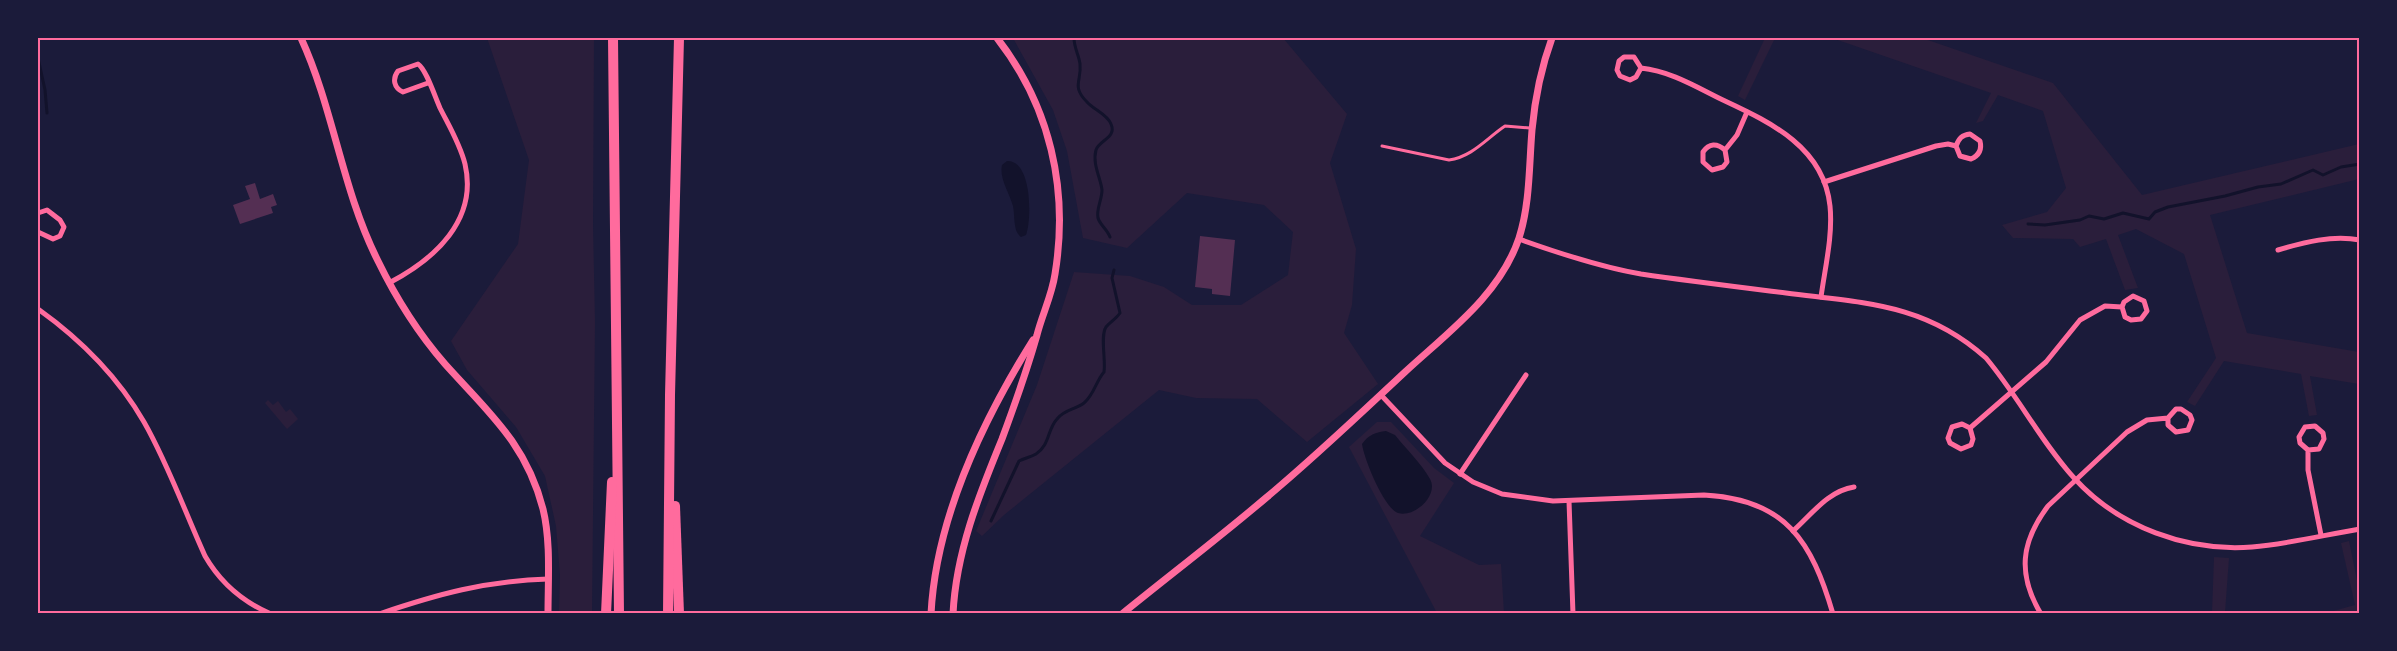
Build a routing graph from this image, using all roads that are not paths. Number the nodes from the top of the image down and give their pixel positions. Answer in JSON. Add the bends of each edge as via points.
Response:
{"nodes":[{"id":1,"x":301,"y":38,"type":"edge"},
{"id":2,"x":614,"y":38,"type":"edge"},
{"id":3,"x":679,"y":38,"type":"edge"},
{"id":4,"x":997,"y":38,"type":"edge"},
{"id":5,"x":1552,"y":38,"type":"edge"},
{"id":6,"x":1641,"y":68,"type":"junction"},
{"id":7,"x":428,"y":83,"type":"junction"},
{"id":8,"x":1748,"y":112,"type":"junction"},
{"id":9,"x":1532,"y":128,"type":"junction"},
{"id":10,"x":1382,"y":146,"type":"dead end"},
{"id":11,"x":1956,"y":146,"type":"junction"},
{"id":12,"x":1725,"y":150,"type":"junction"},
{"id":13,"x":1824,"y":182,"type":"junction"},
{"id":14,"x":38,"y":213,"type":"edge"},
{"id":15,"x":38,"y":232,"type":"edge"},
{"id":16,"x":1519,"y":239,"type":"junction"},
{"id":17,"x":2360,"y":240,"type":"edge"},
{"id":18,"x":2278,"y":250,"type":"dead end"},
{"id":19,"x":389,"y":283,"type":"junction"},
{"id":20,"x":1821,"y":297,"type":"junction"},
{"id":21,"x":2122,"y":307,"type":"junction"},
{"id":22,"x":38,"y":309,"type":"edge"},
{"id":23,"x":1037,"y":333,"type":"junction"},
{"id":24,"x":618,"y":349,"type":"junction"},
{"id":25,"x":1526,"y":375,"type":"dead end"},
{"id":26,"x":2013,"y":392,"type":"junction"},
{"id":27,"x":1381,"y":394,"type":"junction"},
{"id":28,"x":670,"y":395,"type":"junction"},
{"id":29,"x":2168,"y":418,"type":"junction"},
{"id":30,"x":1970,"y":428,"type":"junction"},
{"id":31,"x":2308,"y":450,"type":"junction"},
{"id":32,"x":1460,"y":474,"type":"junction"},
{"id":33,"x":2076,"y":480,"type":"junction"},
{"id":34,"x":1854,"y":487,"type":"dead end"},
{"id":35,"x":1569,"y":501,"type":"junction"},
{"id":36,"x":2360,"y":529,"type":"edge"},
{"id":37,"x":1793,"y":531,"type":"junction"},
{"id":38,"x":2321,"y":535,"type":"junction"},
{"id":39,"x":548,"y":579,"type":"junction"},
{"id":40,"x":271,"y":614,"type":"edge"},
{"id":41,"x":379,"y":614,"type":"edge"},
{"id":42,"x":548,"y":614,"type":"edge"},
{"id":43,"x":606,"y":614,"type":"edge"},
{"id":44,"x":619,"y":614,"type":"edge"},
{"id":45,"x":668,"y":614,"type":"edge"},
{"id":46,"x":679,"y":614,"type":"edge"},
{"id":47,"x":931,"y":614,"type":"edge"},
{"id":48,"x":953,"y":614,"type":"edge"},
{"id":49,"x":1122,"y":614,"type":"edge"},
{"id":50,"x":1573,"y":614,"type":"edge"},
{"id":51,"x":1833,"y":614,"type":"edge"},
{"id":52,"x":2041,"y":614,"type":"edge"}],
"edges":[{"from":1,"to":19,"type":"street","via":[[326,102],[354,207]]},
{"from":2,"to":24,"type":"highway"},
{"from":3,"to":28,"type":"highway"},
{"from":4,"to":23,"type":"street","via":[[1019,69],[1040,111],[1059,190],[1055,276]]},
{"from":5,"to":9,"type":"street","via":[[1540,74]]},
{"from":6,"to":6,"type":"street","via":[[1629,56],[1617,65],[1620,76],[1626,80],[1636,77]]},
{"from":6,"to":8,"type":"street","via":[[1663,72]]},
{"from":7,"to":7,"type":"street","via":[[418,64],[398,71],[394,80],[403,92]]},
{"from":7,"to":19,"type":"street","via":[[459,146],[467,192],[458,220],[443,245]]},
{"from":8,"to":12,"type":"street"},
{"from":8,"to":13,"type":"street","via":[[1799,144]]},
{"from":9,"to":10,"type":"lane","via":[[1505,126],[1459,159]]},
{"from":9,"to":16,"type":"street","via":[[1525,216]]},
{"from":11,"to":11,"type":"street","via":[[1960,156],[1971,159],[1981,147],[1980,141],[1970,134],[1964,135]]},
{"from":11,"to":13,"type":"street","via":[[1936,146]]},
{"from":12,"to":12,"type":"street","via":[[1727,162],[1719,170],[1707,168],[1703,152],[1710,145]]},
{"from":13,"to":20,"type":"street","via":[[1830,217]]},
{"from":14,"to":15,"type":"street","via":[[47,210],[64,227],[60,236],[53,239]]},
{"from":16,"to":20,"type":"street","via":[[1638,273]]},
{"from":16,"to":27,"type":"street","via":[[1498,279],[1479,303]]},
{"from":17,"to":18,"type":"street","via":[[2320,240]]},
{"from":19,"to":39,"type":"street","via":[[427,341],[504,428],[528,466],[543,510]]},
{"from":20,"to":26,"type":"street","via":[[1914,313],[1934,321],[1978,351]]},
{"from":21,"to":21,"type":"street","via":[[2129,297],[2137,296],[2144,301],[2146,311],[2141,319],[2131,320],[2125,317]]},
{"from":21,"to":26,"type":"street","via":[[2105,306],[2080,320],[2046,362]]},
{"from":22,"to":40,"type":"street","via":[[88,351],[133,405],[152,437],[213,570],[233,590]]},
{"from":23,"to":47,"type":"street","via":[[995,409],[957,494],[941,545]]},
{"from":23,"to":48,"type":"street","via":[[1029,367],[970,524]]},
{"from":24,"to":43,"type":"highway"},
{"from":24,"to":44,"type":"highway"},
{"from":25,"to":32,"type":"street"},
{"from":26,"to":30,"type":"street"},
{"from":26,"to":33,"type":"street"},
{"from":27,"to":32,"type":"street","via":[[1434,453]]},
{"from":27,"to":49,"type":"street","via":[[1268,497]]},
{"from":28,"to":45,"type":"highway"},
{"from":28,"to":46,"type":"highway"},
{"from":29,"to":29,"type":"street","via":[[2176,409],[2186,410],[2191,426],[2182,433],[2176,432]]},
{"from":29,"to":33,"type":"street","via":[[2155,417],[2136,425]]},
{"from":30,"to":30,"type":"street","via":[[1973,439],[1966,448],[1955,448],[1948,438],[1952,427],[1962,424]]},
{"from":31,"to":31,"type":"street","via":[[2299,437],[2305,427],[2315,426],[2323,433],[2323,444],[2314,451]]},
{"from":31,"to":38,"type":"street","via":[[2308,470]]},
{"from":32,"to":35,"type":"street","via":[[1502,494]]},
{"from":33,"to":38,"type":"street","via":[[2113,510],[2164,538],[2235,548]]},
{"from":33,"to":52,"type":"street","via":[[2043,513],[2026,547],[2025,576]]},
{"from":34,"to":37,"type":"street","via":[[1834,494]]},
{"from":35,"to":37,"type":"street","via":[[1728,496],[1762,508]]},
{"from":35,"to":50,"type":"street"},
{"from":36,"to":38,"type":"street"},
{"from":37,"to":51,"type":"street","via":[[1815,561]]},
{"from":39,"to":41,"type":"street","via":[[480,584]]},
{"from":39,"to":42,"type":"street"}]}
